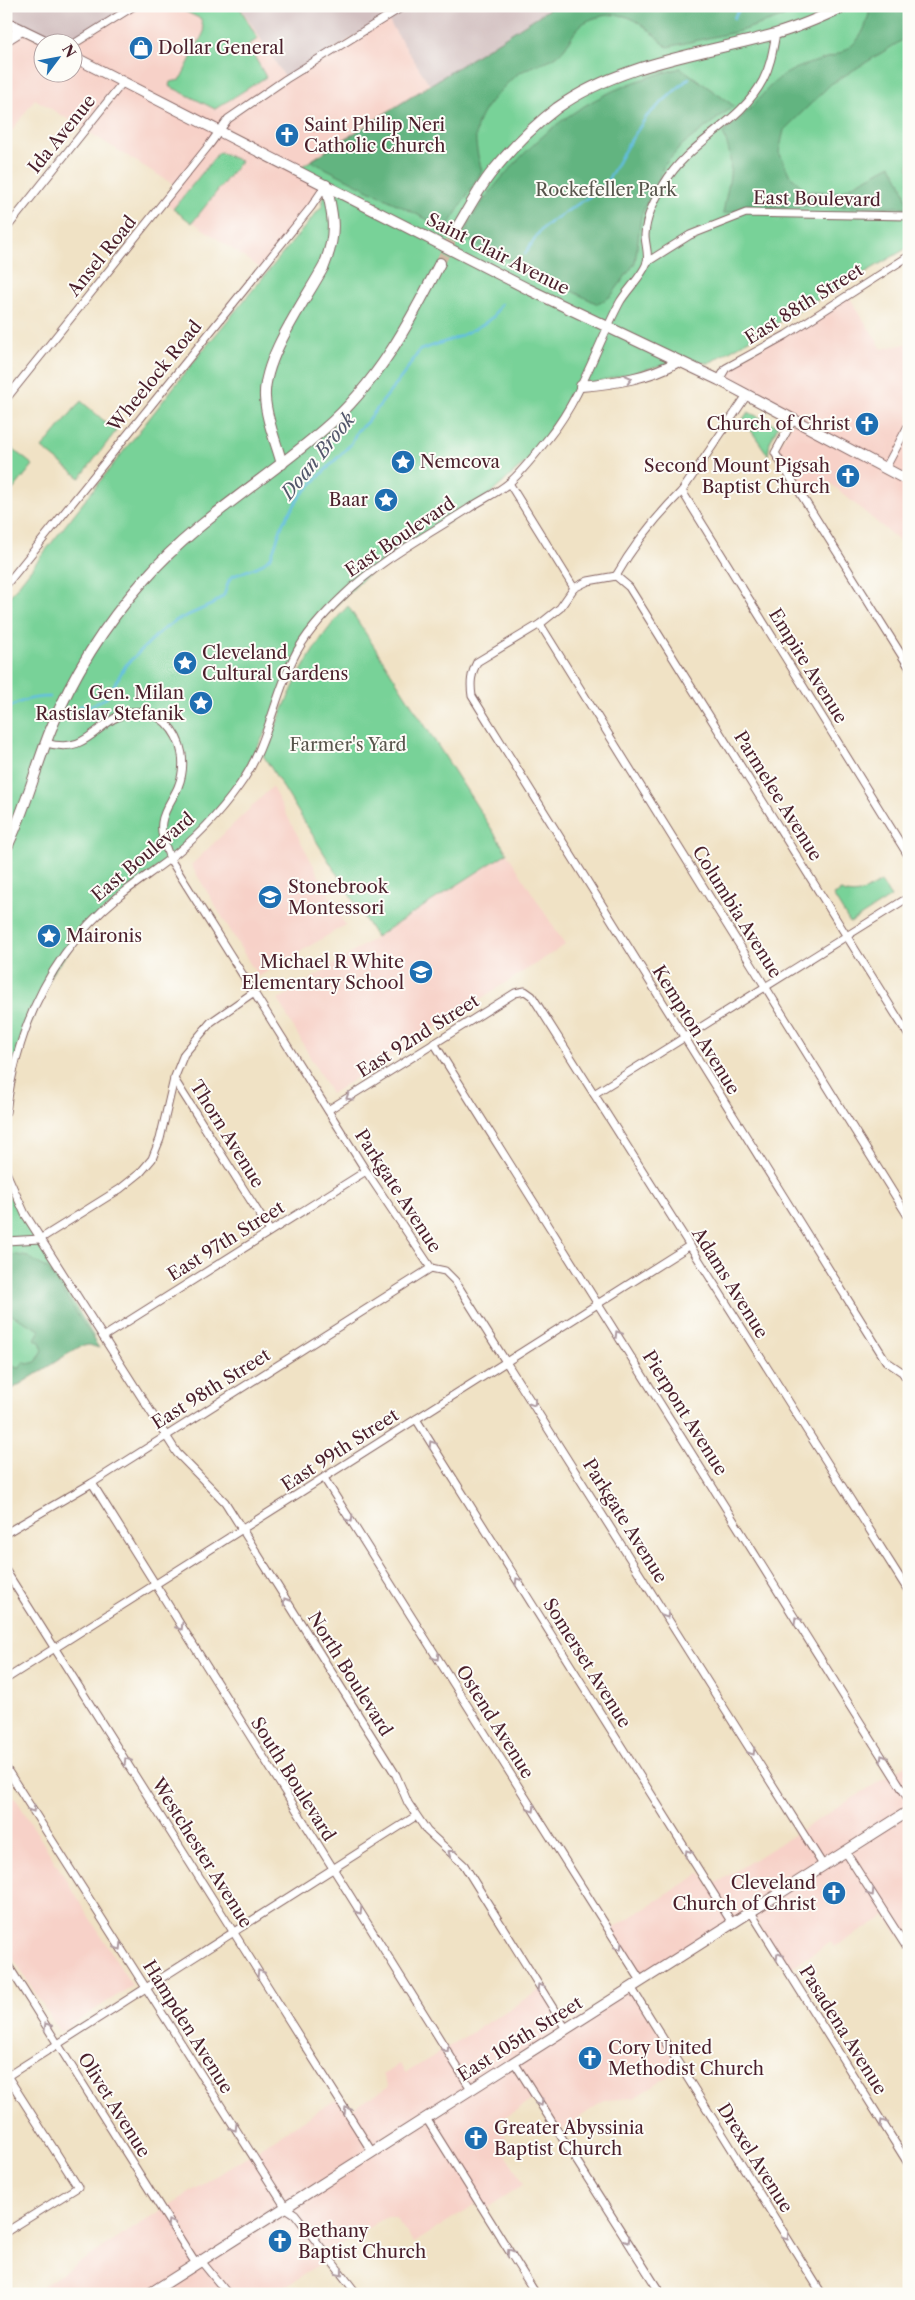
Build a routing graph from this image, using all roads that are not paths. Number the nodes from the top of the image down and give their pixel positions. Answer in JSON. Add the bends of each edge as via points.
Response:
{"nodes":[{"id":1,"x":134,"y":6,"type":"edge"},
{"id":2,"x":404,"y":6,"type":"edge"},
{"id":3,"x":845,"y":6,"type":"edge"},
{"id":4,"x":6,"y":22,"type":"edge"},
{"id":5,"x":22,"y":30,"type":"junction"},
{"id":6,"x":776,"y":33,"type":"junction"},
{"id":7,"x":32,"y":35,"type":"edge"},
{"id":8,"x":82,"y":39,"type":"edge"},
{"id":9,"x":6,"y":40,"type":"edge"},
{"id":10,"x":82,"y":61,"type":"edge"},
{"id":11,"x":123,"y":82,"type":"junction"},
{"id":12,"x":221,"y":131,"type":"junction"},
{"id":13,"x":326,"y":185,"type":"junction"},
{"id":14,"x":909,"y":216,"type":"edge"},
{"id":15,"x":458,"y":226,"type":"tunnel mouth"},
{"id":16,"x":6,"y":229,"type":"edge"},
{"id":17,"x":909,"y":256,"type":"edge"},
{"id":18,"x":647,"y":262,"type":"junction"},
{"id":19,"x":440,"y":263,"type":"tunnel mouth"},
{"id":20,"x":609,"y":327,"type":"junction"},
{"id":21,"x":678,"y":361,"type":"junction"},
{"id":22,"x":719,"y":380,"type":"junction"},
{"id":23,"x":581,"y":386,"type":"junction"},
{"id":24,"x":747,"y":395,"type":"junction"},
{"id":25,"x":6,"y":399,"type":"edge"},
{"id":26,"x":793,"y":420,"type":"junction"},
{"id":27,"x":909,"y":424,"type":"edge"},
{"id":28,"x":282,"y":464,"type":"junction"},
{"id":29,"x":885,"y":469,"type":"junction"},
{"id":30,"x":909,"y":481,"type":"edge"},
{"id":31,"x":509,"y":483,"type":"junction"},
{"id":32,"x":682,"y":491,"type":"junction"},
{"id":33,"x":616,"y":576,"type":"junction"},
{"id":34,"x":6,"y":585,"type":"edge"},
{"id":35,"x":574,"y":588,"type":"junction"},
{"id":36,"x":540,"y":624,"type":"junction"},
{"id":37,"x":909,"y":667,"type":"edge"},
{"id":38,"x":46,"y":743,"type":"junction"},
{"id":39,"x":6,"y":849,"type":"edge"},
{"id":40,"x":909,"y":857,"type":"edge"},
{"id":41,"x":170,"y":859,"type":"junction"},
{"id":42,"x":909,"y":897,"type":"edge"},
{"id":43,"x":847,"y":936,"type":"junction"},
{"id":44,"x":766,"y":987,"type":"junction"},
{"id":45,"x":525,"y":991,"type":"joint"},
{"id":46,"x":254,"y":992,"type":"junction"},
{"id":47,"x":909,"y":1036,"type":"edge"},
{"id":48,"x":684,"y":1038,"type":"junction"},
{"id":49,"x":434,"y":1043,"type":"junction"},
{"id":50,"x":174,"y":1079,"type":"junction"},
{"id":51,"x":594,"y":1094,"type":"junction"},
{"id":52,"x":328,"y":1110,"type":"junction"},
{"id":53,"x":6,"y":1112,"type":"edge"},
{"id":54,"x":6,"y":1172,"type":"edge"},
{"id":55,"x":366,"y":1172,"type":"junction"},
{"id":56,"x":909,"y":1218,"type":"edge"},
{"id":57,"x":270,"y":1231,"type":"junction"},
{"id":58,"x":40,"y":1239,"type":"junction"},
{"id":59,"x":6,"y":1241,"type":"edge"},
{"id":60,"x":689,"y":1246,"type":"junction"},
{"id":61,"x":431,"y":1268,"type":"junction"},
{"id":62,"x":600,"y":1304,"type":"junction"},
{"id":63,"x":102,"y":1337,"type":"junction"},
{"id":64,"x":507,"y":1362,"type":"junction"},
{"id":65,"x":905,"y":1370,"type":"edge"},
{"id":66,"x":909,"y":1382,"type":"edge"},
{"id":67,"x":416,"y":1419,"type":"junction"},
{"id":68,"x":165,"y":1435,"type":"junction"},
{"id":69,"x":324,"y":1478,"type":"junction"},
{"id":70,"x":92,"y":1483,"type":"junction"},
{"id":71,"x":242,"y":1531,"type":"junction"},
{"id":72,"x":6,"y":1533,"type":"edge"},
{"id":73,"x":6,"y":1571,"type":"edge"},
{"id":74,"x":154,"y":1585,"type":"junction"},
{"id":75,"x":909,"y":1592,"type":"edge"},
{"id":76,"x":55,"y":1647,"type":"junction"},
{"id":77,"x":6,"y":1679,"type":"edge"},
{"id":78,"x":6,"y":1768,"type":"edge"},
{"id":79,"x":909,"y":1800,"type":"edge"},
{"id":80,"x":909,"y":1811,"type":"edge"},
{"id":81,"x":416,"y":1816,"type":"junction"},
{"id":82,"x":845,"y":1852,"type":"junction"},
{"id":83,"x":823,"y":1865,"type":"junction"},
{"id":84,"x":333,"y":1870,"type":"junction"},
{"id":85,"x":751,"y":1912,"type":"junction"},
{"id":86,"x":732,"y":1924,"type":"junction"},
{"id":87,"x":234,"y":1931,"type":"junction"},
{"id":88,"x":909,"y":1951,"type":"edge"},
{"id":89,"x":6,"y":1962,"type":"edge"},
{"id":90,"x":641,"y":1981,"type":"junction"},
{"id":91,"x":145,"y":1988,"type":"junction"},
{"id":92,"x":631,"y":1988,"type":"junction"},
{"id":93,"x":566,"y":2028,"type":"junction"},
{"id":94,"x":58,"y":2044,"type":"junction"},
{"id":95,"x":514,"y":2062,"type":"junction"},
{"id":96,"x":7,"y":2076,"type":"edge"},
{"id":97,"x":471,"y":2089,"type":"junction"},
{"id":98,"x":426,"y":2118,"type":"junction"},
{"id":99,"x":372,"y":2152,"type":"junction"},
{"id":100,"x":909,"y":2165,"type":"edge"},
{"id":101,"x":286,"y":2208,"type":"junction"},
{"id":102,"x":6,"y":2232,"type":"edge"},
{"id":103,"x":199,"y":2262,"type":"junction"},
{"id":104,"x":149,"y":2294,"type":"edge"},
{"id":105,"x":228,"y":2294,"type":"edge"},
{"id":106,"x":356,"y":2294,"type":"edge"},
{"id":107,"x":536,"y":2294,"type":"edge"},
{"id":108,"x":661,"y":2294,"type":"edge"},
{"id":109,"x":822,"y":2294,"type":"edge"}],
"edges":[{"from":1,"to":8,"type":"street"},
{"from":2,"to":12,"type":"street","name":"Ansel Road","via":[[286,79],[228,119]]},
{"from":3,"to":6,"type":"main road"},
{"from":4,"to":5,"type":"main road"},
{"from":5,"to":7,"type":"main road"},
{"from":5,"to":9,"type":"main road"},
{"from":6,"to":15,"type":"main road","via":[[671,59],[623,75],[575,97],[540,122],[491,172]]},
{"from":6,"to":18,"type":"street","via":[[768,68],[756,91],[738,113],[688,154],[664,185],[647,224]]},
{"from":10,"to":11,"type":"main road","name":"Saint Clair Avenue"},
{"from":11,"to":12,"type":"main road","name":"Saint Clair Avenue"},
{"from":11,"to":16,"type":"street","name":"Ida Avenue"},
{"from":12,"to":13,"type":"main road","name":"Saint Clair Avenue"},
{"from":12,"to":25,"type":"street","name":"Ansel Road"},
{"from":13,"to":20,"type":"main road","name":"Saint Clair Avenue"},
{"from":13,"to":28,"type":"main road","via":[[334,223],[330,252],[278,346],[266,382],[267,409]]},
{"from":13,"to":34,"type":"street","name":"Wheelock Road"},
{"from":14,"to":18,"type":"street","name":"East Boulevard","via":[[746,213],[690,236]]},
{"from":17,"to":22,"type":"street","name":"East 88th Street","via":[[786,335],[726,368]]},
{"from":18,"to":20,"type":"street","name":"East Boulevard","via":[[625,294]]},
{"from":19,"to":28,"type":"main road","via":[[408,325],[380,368],[343,412]]},
{"from":20,"to":21,"type":"main road","name":"Saint Clair Avenue"},
{"from":20,"to":23,"type":"street","name":"East Boulevard"},
{"from":21,"to":22,"type":"main road","name":"Saint Clair Avenue"},
{"from":23,"to":21,"type":"main road","one_way":true,"via":[[634,378]]},
{"from":22,"to":24,"type":"main road","name":"Saint Clair Avenue"},
{"from":23,"to":31,"type":"street","name":"East Boulevard","via":[[553,432]]},
{"from":24,"to":26,"type":"main road","name":"Saint Clair Avenue"},
{"from":24,"to":32,"type":"street"},
{"from":26,"to":29,"type":"main road","name":"Saint Clair Avenue"},
{"from":26,"to":37,"type":"street","via":[[776,453]]},
{"from":27,"to":29,"type":"street"},
{"from":28,"to":38,"type":"main road","via":[[185,540],[146,577],[112,619],[67,693]]},
{"from":29,"to":30,"type":"main road","name":"Saint Clair Avenue"},
{"from":31,"to":35,"type":"street"},
{"from":31,"to":41,"type":"street","name":"East Boulevard","via":[[383,564],[334,604],[295,654],[251,769],[220,810]]},
{"from":32,"to":33,"type":"street","via":[[626,558]]},
{"from":32,"to":40,"type":"street","name":"Empire Avenue"},
{"from":33,"to":35,"type":"street","via":[[598,578]]},
{"from":33,"to":43,"type":"street","name":"Parmelee Avenue","via":[[629,587]]},
{"from":35,"to":36,"type":"street","via":[[560,608]]},
{"from":36,"to":44,"type":"street","name":"Columbia Avenue"},
{"from":36,"to":48,"type":"street","name":"Kempton Avenue","via":[[477,662],[470,684],[472,696]]},
{"from":38,"to":39,"type":"main road"},
{"from":38,"to":41,"type":"street","name":"Parkgate Avenue","via":[[64,747],[74,745],[118,716],[132,712],[152,713],[167,724],[178,740],[182,759],[181,777],[162,822],[163,839]]},
{"from":41,"to":46,"type":"street","name":"Parkgate Avenue"},
{"from":41,"to":53,"type":"street","name":"East Boulevard","via":[[126,890],[97,916],[52,973],[24,1028]]},
{"from":42,"to":43,"type":"street"},
{"from":43,"to":44,"type":"street"},
{"from":43,"to":47,"type":"street","name":"Parmelee Avenue"},
{"from":44,"to":48,"type":"street"},
{"from":44,"to":56,"type":"street","name":"Columbia Avenue"},
{"from":45,"to":49,"type":"street","name":"East 92nd Street","via":[[515,993]]},
{"from":45,"to":51,"type":"street","name":"Adams Avenue","via":[[532,996]]},
{"from":46,"to":50,"type":"street","via":[[199,1034],[184,1054]]},
{"from":46,"to":52,"type":"street","name":"Parkgate Avenue"},
{"from":48,"to":51,"type":"street"},
{"from":48,"to":65,"type":"street","name":"Kempton Avenue","via":[[886,1361]]},
{"from":49,"to":52,"type":"street","name":"East 92nd Street","one_way":true},
{"from":49,"to":62,"type":"street","name":"Pierpont Avenue"},
{"from":50,"to":57,"type":"street","name":"Thorn Avenue"},
{"from":50,"to":58,"type":"street","via":[[152,1159],[120,1189]]},
{"from":51,"to":60,"type":"street","name":"Adams Avenue"},
{"from":52,"to":55,"type":"street","name":"Parkgate Avenue"},
{"from":54,"to":58,"type":"street","name":"North Boulevard","via":[[24,1214]]},
{"from":55,"to":57,"type":"street","name":"East 97th Street"},
{"from":55,"to":61,"type":"street","name":"Parkgate Avenue"},
{"from":57,"to":63,"type":"street","name":"East 97th Street"},
{"from":58,"to":59,"type":"street"},
{"from":58,"to":63,"type":"street","name":"North Boulevard"},
{"from":60,"to":62,"type":"street","name":"East 99th Street"},
{"from":60,"to":75,"type":"street","name":"Adams Avenue"},
{"from":61,"to":64,"type":"street","name":"Parkgate Avenue","via":[[445,1271],[455,1281]]},
{"from":61,"to":68,"type":"street","name":"East 98th Street"},
{"from":62,"to":64,"type":"street","name":"East 99th Street"},
{"from":79,"to":62,"type":"street","name":"Pierpont Avenue","one_way":true},
{"from":63,"to":68,"type":"street","name":"North Boulevard"},
{"from":64,"to":67,"type":"street","name":"East 99th Street"},
{"from":64,"to":83,"type":"street","name":"Parkgate Avenue","one_way":true},
{"from":65,"to":66,"type":"street","name":"Kempton Avenue"},
{"from":67,"to":69,"type":"street","name":"East 99th Street"},
{"from":86,"to":67,"type":"street","name":"Somerset Avenue","one_way":true},
{"from":68,"to":70,"type":"street","name":"East 98th Street"},
{"from":68,"to":71,"type":"street","name":"North Boulevard","via":[[189,1467],[225,1502]]},
{"from":69,"to":71,"type":"street","name":"East 99th Street"},
{"from":69,"to":90,"type":"street","name":"Ostend Avenue","one_way":true},
{"from":70,"to":72,"type":"street","name":"East 98th Street"},
{"from":70,"to":74,"type":"street","name":"South Boulevard"},
{"from":71,"to":74,"type":"street","name":"East 99th Street"},
{"from":81,"to":71,"type":"street","name":"North Boulevard","one_way":true,"via":[[396,1775]]},
{"from":73,"to":76,"type":"street","name":"Westchester Avenue"},
{"from":74,"to":76,"type":"street","name":"East 99th Street"},
{"from":74,"to":84,"type":"street","name":"South Boulevard","one_way":true},
{"from":76,"to":77,"type":"street","name":"East 99th Street"},
{"from":87,"to":76,"type":"street","name":"Westchester Avenue","one_way":true},
{"from":78,"to":91,"type":"street","name":"Hampden Avenue","one_way":true},
{"from":80,"to":82,"type":"main road","name":"East 105th Street"},
{"from":81,"to":84,"type":"street"},
{"from":93,"to":81,"type":"street","name":"North Boulevard","one_way":true,"via":[[464,1865]]},
{"from":82,"to":83,"type":"main road","name":"East 105th Street"},
{"from":82,"to":88,"type":"street","one_way":true},
{"from":83,"to":85,"type":"main road","name":"East 105th Street"},
{"from":84,"to":87,"type":"street"},
{"from":84,"to":97,"type":"street","name":"South Boulevard","one_way":true},
{"from":85,"to":86,"type":"main road","name":"East 105th Street"},
{"from":100,"to":85,"type":"street","name":"Pasadena Avenue","one_way":true},
{"from":86,"to":90,"type":"main road","name":"East 105th Street"},
{"from":87,"to":91,"type":"street"},
{"from":99,"to":87,"type":"street","name":"Westchester Avenue","one_way":true},
{"from":94,"to":89,"type":"street","name":"Olivet Avenue","one_way":true},
{"from":90,"to":92,"type":"main road","name":"East 105th Street"},
{"from":91,"to":94,"type":"street"},
{"from":91,"to":101,"type":"street","name":"Hampden Avenue","one_way":true},
{"from":92,"to":93,"type":"main road","name":"East 105th Street"},
{"from":92,"to":109,"type":"street","name":"Drexel Avenue","one_way":true},
{"from":93,"to":95,"type":"main road","name":"East 105th Street"},
{"from":94,"to":96,"type":"street"},
{"from":103,"to":94,"type":"street","name":"Olivet Avenue","one_way":true},
{"from":95,"to":97,"type":"main road","name":"East 105th Street"},
{"from":95,"to":108,"type":"street","one_way":true},
{"from":96,"to":102,"type":"street","via":[[78,2187]]},
{"from":97,"to":98,"type":"main road","name":"East 105th Street"},
{"from":98,"to":99,"type":"main road","name":"East 105th Street"},
{"from":107,"to":98,"type":"street","one_way":true},
{"from":99,"to":101,"type":"main road","name":"East 105th Street"},
{"from":101,"to":103,"type":"main road","name":"East 105th Street"},
{"from":101,"to":106,"type":"street","name":"Hampden Avenue","one_way":true,"via":[[295,2214]]},
{"from":103,"to":104,"type":"main road","name":"East 105th Street"},
{"from":103,"to":105,"type":"street","name":"Olivet Avenue"}]}
